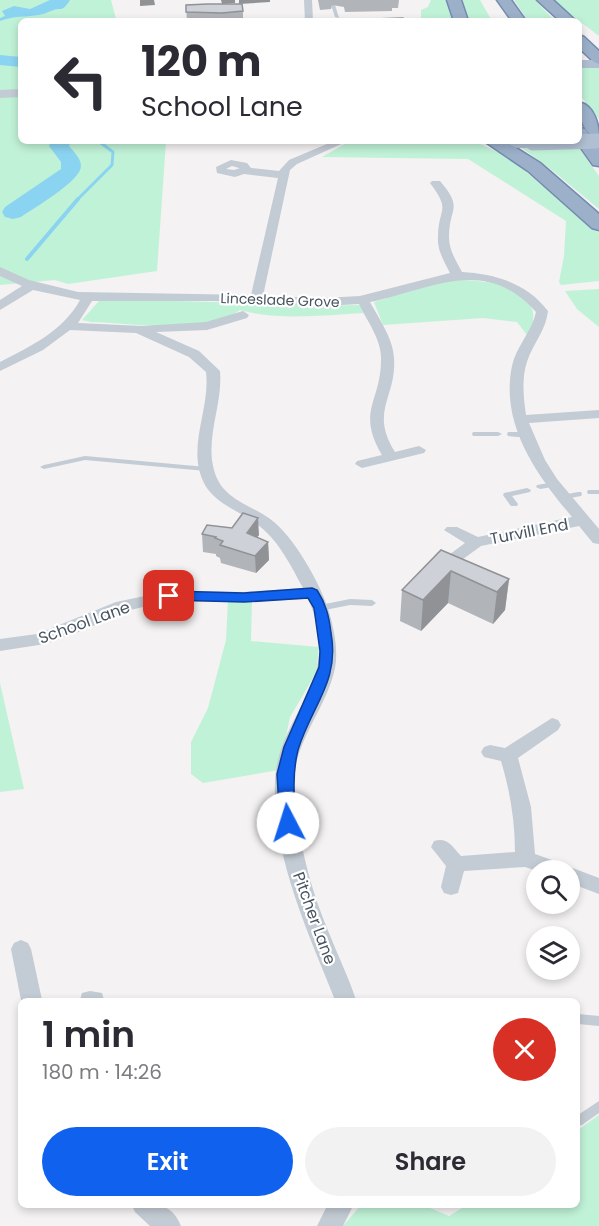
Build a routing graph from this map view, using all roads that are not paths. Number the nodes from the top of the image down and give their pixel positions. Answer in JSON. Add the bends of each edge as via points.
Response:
{"nodes":[{"id":1,"x":308,"y":0,"type":"edge"},
{"id":2,"x":454,"y":0,"type":"edge"},
{"id":3,"x":490,"y":0,"type":"edge"},
{"id":4,"x":504,"y":0,"type":"edge"},
{"id":5,"x":542,"y":0,"type":"edge"},
{"id":6,"x":332,"y":2,"type":"edge"},
{"id":7,"x":337,"y":17,"type":"dead end"},
{"id":8,"x":309,"y":18,"type":"edge"},
{"id":9,"x":460,"y":18,"type":"edge"},
{"id":10,"x":502,"y":18,"type":"edge"},
{"id":11,"x":517,"y":18,"type":"edge"},
{"id":12,"x":557,"y":18,"type":"edge"},
{"id":13,"x":564,"y":18,"type":"edge"},
{"id":14,"x":582,"y":33,"type":"edge"},
{"id":15,"x":582,"y":46,"type":"edge"},
{"id":16,"x":599,"y":47,"type":"edge"},
{"id":17,"x":591,"y":62,"type":"edge"},
{"id":18,"x":18,"y":93,"type":"edge"},
{"id":19,"x":0,"y":94,"type":"edge"},
{"id":20,"x":582,"y":111,"type":"edge"},
{"id":21,"x":599,"y":134,"type":"edge"},
{"id":22,"x":582,"y":137,"type":"edge"},
{"id":23,"x":599,"y":141,"type":"edge"},
{"id":24,"x":582,"y":142,"type":"edge"},
{"id":25,"x":336,"y":144,"type":"edge"},
{"id":26,"x":498,"y":144,"type":"edge"},
{"id":27,"x":599,"y":161,"type":"edge"},
{"id":28,"x":245,"y":171,"type":"dead end"},
{"id":29,"x":282,"y":175,"type":"junction"},
{"id":30,"x":436,"y":183,"type":"dead end"},
{"id":31,"x":599,"y":224,"type":"edge"},
{"id":32,"x":0,"y":271,"type":"edge"},
{"id":33,"x":457,"y":276,"type":"junction"},
{"id":34,"x":32,"y":285,"type":"junction"},
{"id":35,"x":88,"y":297,"type":"junction"},
{"id":36,"x":256,"y":299,"type":"junction"},
{"id":37,"x":363,"y":300,"type":"junction"},
{"id":38,"x":0,"y":306,"type":"edge"},
{"id":39,"x":243,"y":315,"type":"dead end"},
{"id":40,"x":69,"y":326,"type":"junction"},
{"id":41,"x":138,"y":329,"type":"junction"},
{"id":42,"x":199,"y":340,"type":"junction"},
{"id":43,"x":0,"y":367,"type":"edge"},
{"id":44,"x":599,"y":414,"type":"edge"},
{"id":45,"x":519,"y":429,"type":"junction"},
{"id":46,"x":476,"y":434,"type":"dead end"},
{"id":47,"x":498,"y":434,"type":"dead end"},
{"id":48,"x":419,"y":450,"type":"dead end"},
{"id":49,"x":391,"y":457,"type":"junction"},
{"id":50,"x":362,"y":464,"type":"dead end"},
{"id":51,"x":44,"y":467,"type":"dead end"},
{"id":52,"x":206,"y":469,"type":"junction"},
{"id":53,"x":527,"y":490,"type":"dead end"},
{"id":54,"x":514,"y":504,"type":"dead end"},
{"id":55,"x":583,"y":520,"type":"junction"},
{"id":56,"x":452,"y":530,"type":"dead end"},
{"id":57,"x":599,"y":539,"type":"edge"},
{"id":58,"x":476,"y":542,"type":"junction"},
{"id":59,"x":442,"y":566,"type":"edge"},
{"id":60,"x":316,"y":601,"type":"junction"},
{"id":61,"x":372,"y":603,"type":"dead end"},
{"id":62,"x":0,"y":645,"type":"edge"},
{"id":63,"x":552,"y":725,"type":"dead end"},
{"id":64,"x":441,"y":847,"type":"dead end"},
{"id":65,"x":525,"y":859,"type":"joint"},
{"id":66,"x":456,"y":864,"type":"junction"},
{"id":67,"x":580,"y":879,"type":"edge"},
{"id":68,"x":599,"y":886,"type":"edge"},
{"id":69,"x":451,"y":887,"type":"dead end"},
{"id":70,"x":21,"y":949,"type":"dead end"},
{"id":71,"x":32,"y":998,"type":"edge"},
{"id":72,"x":345,"y":998,"type":"edge"},
{"id":73,"x":580,"y":1020,"type":"edge"},
{"id":74,"x":599,"y":1021,"type":"edge"},
{"id":75,"x":599,"y":1106,"type":"edge"},
{"id":76,"x":580,"y":1120,"type":"edge"},
{"id":77,"x":148,"y":1208,"type":"edge"},
{"id":78,"x":339,"y":1208,"type":"edge"},
{"id":79,"x":169,"y":1226,"type":"edge"},
{"id":80,"x":328,"y":1226,"type":"edge"}],
"edges":[{"from":1,"to":8,"type":"street"},
{"from":2,"to":9,"type":"highway"},
{"from":3,"to":10,"type":"highway"},
{"from":4,"to":11,"type":"highway"},
{"from":5,"to":12,"type":"highway"},
{"from":5,"to":13,"type":"highway"},
{"from":6,"to":7,"type":"lane"},
{"from":14,"to":16,"type":"highway"},
{"from":15,"to":17,"type":"highway"},
{"from":18,"to":19,"type":"street"},
{"from":20,"to":21,"type":"highway"},
{"from":22,"to":27,"type":"highway"},
{"from":23,"to":24,"type":"main road","bridge":true},
{"from":25,"to":29,"type":"street","via":[[293,162]]},
{"from":26,"to":31,"type":"highway","via":[[534,167]]},
{"from":28,"to":29,"type":"street"},
{"from":29,"to":36,"type":"street"},
{"from":30,"to":33,"type":"street","via":[[449,202],[444,244]]},
{"from":32,"to":34,"type":"street","name":"Linceslade Grove"},
{"from":33,"to":37,"type":"street","name":"Linceslade Grove"},
{"from":33,"to":45,"type":"street","name":"Linceslade Grove","via":[[510,284],[542,311],[540,325],[519,365]]},
{"from":34,"to":35,"type":"street","name":"Linceslade Grove"},
{"from":34,"to":38,"type":"street"},
{"from":35,"to":36,"type":"street","name":"Linceslade Grove"},
{"from":35,"to":40,"type":"street"},
{"from":36,"to":37,"type":"street","name":"Linceslade Grove","via":[[327,303]]},
{"from":37,"to":49,"type":"street","via":[[388,359],[375,411],[381,443]]},
{"from":39,"to":42,"type":"street"},
{"from":40,"to":41,"type":"street"},
{"from":40,"to":43,"type":"street"},
{"from":41,"to":42,"type":"street"},
{"from":41,"to":42,"type":"street"},
{"from":42,"to":52,"type":"street","via":[[215,384],[206,432]]},
{"from":44,"to":45,"type":"street"},
{"from":45,"to":55,"type":"street","name":"Linceslade Grove","via":[[548,485],[571,496]]},
{"from":46,"to":47,"type":"lane"},
{"from":48,"to":49,"type":"street"},
{"from":49,"to":50,"type":"street"},
{"from":51,"to":52,"type":"lane","via":[[85,458]]},
{"from":52,"to":60,"type":"street","via":[[218,493],[275,531]]},
{"from":53,"to":54,"type":"lane","via":[[507,495]]},
{"from":55,"to":57,"type":"street","name":"Linceslade Grove"},
{"from":55,"to":58,"type":"street","name":"Turvill End"},
{"from":56,"to":58,"type":"street","name":"Turvill End"},
{"from":58,"to":59,"type":"street","name":"Turvill End"},
{"from":60,"to":61,"type":"lane"},
{"from":60,"to":62,"type":"street","name":"School Lane","via":[[169,596],[122,606],[39,640]]},
{"from":60,"to":72,"type":"street","name":"Pitcher Lane","via":[[327,651],[326,667],[291,747],[285,784],[289,842],[301,891]]},
{"from":63,"to":65,"type":"street","via":[[499,754],[519,786]]},
{"from":64,"to":66,"type":"street"},
{"from":65,"to":66,"type":"street"},
{"from":66,"to":69,"type":"street"},
{"from":67,"to":68,"type":"street"},
{"from":70,"to":71,"type":"street"},
{"from":73,"to":74,"type":"lane"},
{"from":75,"to":76,"type":"lane"},
{"from":77,"to":79,"type":"street"},
{"from":78,"to":80,"type":"street"}]}
